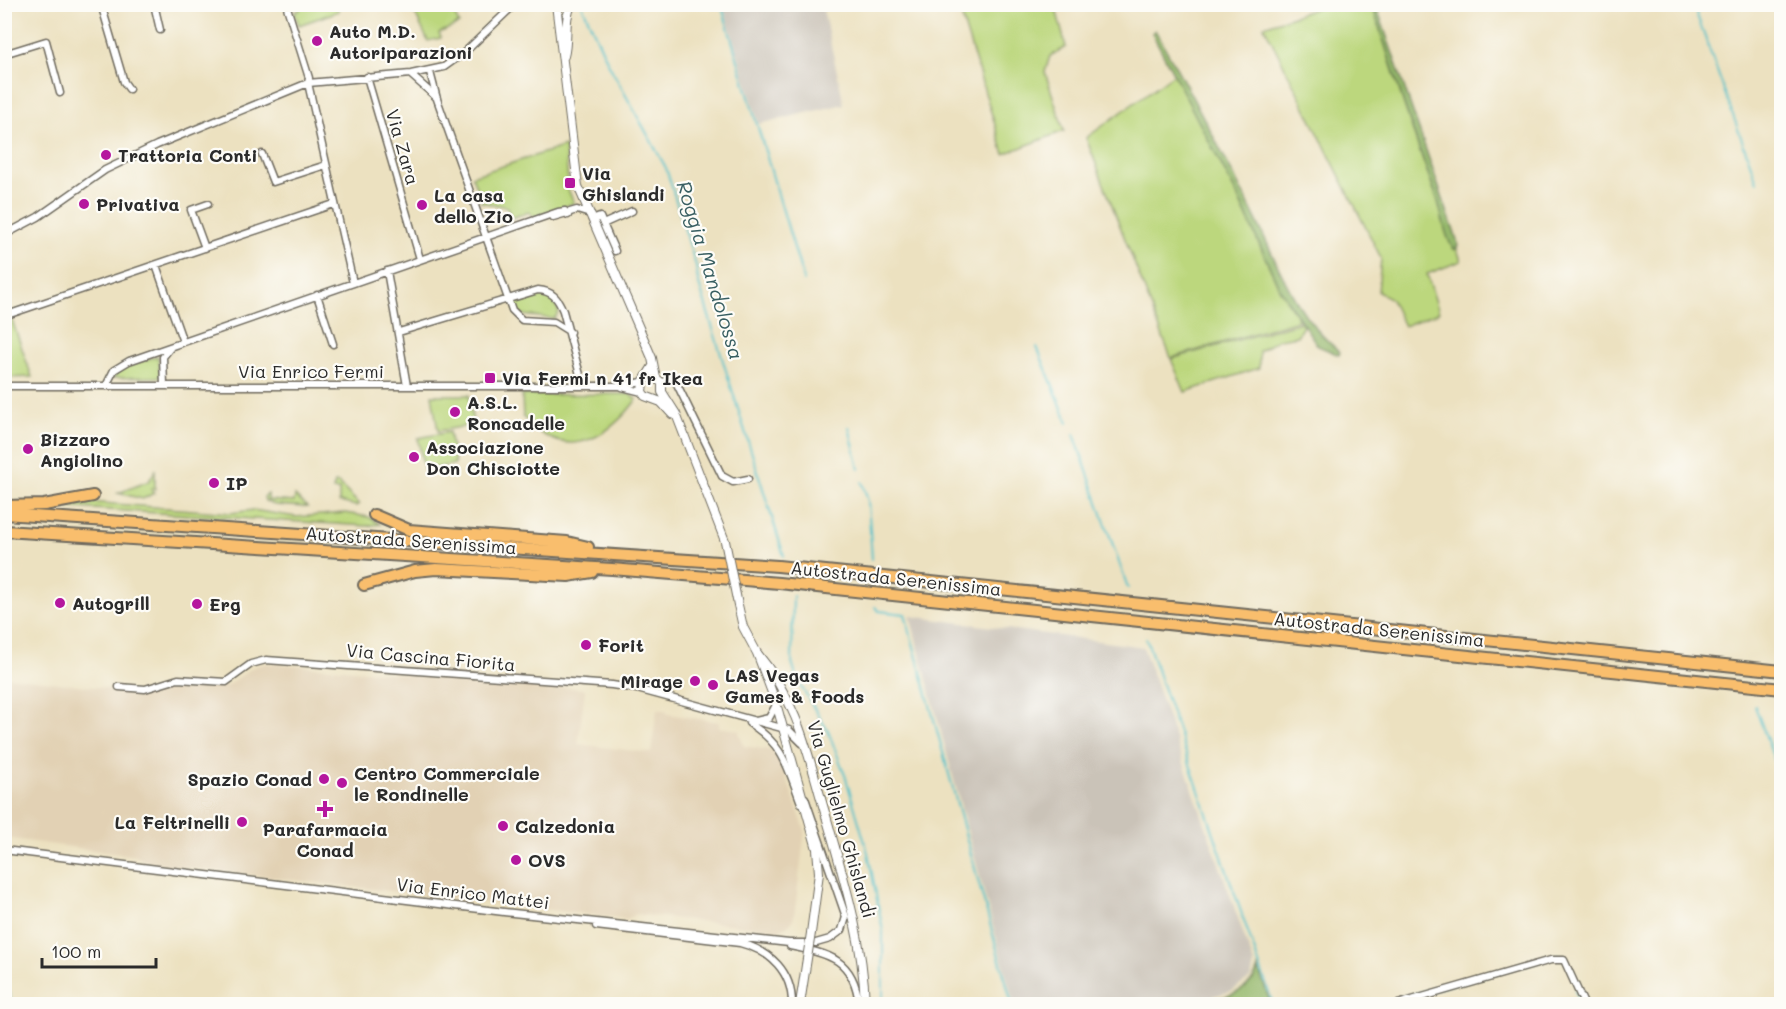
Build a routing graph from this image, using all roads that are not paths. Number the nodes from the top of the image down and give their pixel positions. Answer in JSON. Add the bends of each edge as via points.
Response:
{"nodes":[{"id":1,"x":100,"y":4,"type":"edge"},
{"id":2,"x":154,"y":4,"type":"edge"},
{"id":3,"x":286,"y":4,"type":"edge"},
{"id":4,"x":556,"y":4,"type":"edge"},
{"id":5,"x":572,"y":4,"type":"edge"},
{"id":6,"x":513,"y":5,"type":"edge"},
{"id":7,"x":160,"y":30,"type":"dead end"},
{"id":8,"x":4,"y":54,"type":"edge"},
{"id":9,"x":563,"y":60,"type":"junction"},
{"id":10,"x":430,"y":72,"type":"junction"},
{"id":11,"x":411,"y":74,"type":"junction"},
{"id":12,"x":367,"y":77,"type":"junction"},
{"id":13,"x":308,"y":83,"type":"junction"},
{"id":14,"x":129,"y":89,"type":"dead end"},
{"id":15,"x":60,"y":93,"type":"dead end"},
{"id":16,"x":437,"y":99,"type":"junction"},
{"id":17,"x":262,"y":154,"type":"dead end"},
{"id":18,"x":326,"y":165,"type":"junction"},
{"id":19,"x":208,"y":204,"type":"dead end"},
{"id":20,"x":334,"y":204,"type":"junction"},
{"id":21,"x":632,"y":211,"type":"dead end"},
{"id":22,"x":591,"y":217,"type":"junction"},
{"id":23,"x":603,"y":224,"type":"junction"},
{"id":24,"x":4,"y":235,"type":"edge"},
{"id":25,"x":486,"y":238,"type":"junction"},
{"id":26,"x":205,"y":248,"type":"junction"},
{"id":27,"x":615,"y":251,"type":"dead end"},
{"id":28,"x":420,"y":259,"type":"junction"},
{"id":29,"x":156,"y":265,"type":"junction"},
{"id":30,"x":387,"y":271,"type":"junction"},
{"id":31,"x":353,"y":283,"type":"junction"},
{"id":32,"x":316,"y":296,"type":"junction"},
{"id":33,"x":508,"y":299,"type":"junction"},
{"id":34,"x":563,"y":311,"type":"junction"},
{"id":35,"x":4,"y":316,"type":"edge"},
{"id":36,"x":554,"y":322,"type":"junction"},
{"id":37,"x":399,"y":332,"type":"junction"},
{"id":38,"x":570,"y":332,"type":"junction"},
{"id":39,"x":183,"y":342,"type":"junction"},
{"id":40,"x":333,"y":344,"type":"dead end"},
{"id":41,"x":172,"y":345,"type":"junction"},
{"id":42,"x":152,"y":352,"type":"junction"},
{"id":43,"x":163,"y":357,"type":"junction"},
{"id":44,"x":652,"y":380,"type":"junction"},
{"id":45,"x":164,"y":385,"type":"junction"},
{"id":46,"x":4,"y":386,"type":"edge"},
{"id":47,"x":106,"y":386,"type":"junction"},
{"id":48,"x":407,"y":386,"type":"junction"},
{"id":49,"x":583,"y":386,"type":"junction"},
{"id":50,"x":618,"y":386,"type":"junction"},
{"id":51,"x":642,"y":392,"type":"junction"},
{"id":52,"x":662,"y":392,"type":"junction"},
{"id":53,"x":655,"y":398,"type":"junction"},
{"id":54,"x":680,"y":425,"type":"junction"},
{"id":55,"x":748,"y":479,"type":"dead end"},
{"id":56,"x":93,"y":496,"type":"dead end"},
{"id":57,"x":4,"y":506,"type":"edge"},
{"id":58,"x":4,"y":514,"type":"edge"},
{"id":59,"x":374,"y":515,"type":"dead end"},
{"id":60,"x":4,"y":531,"type":"edge"},
{"id":61,"x":612,"y":553,"type":"junction"},
{"id":62,"x":612,"y":569,"type":"junction"},
{"id":63,"x":364,"y":585,"type":"dead end"},
{"id":64,"x":757,"y":653,"type":"junction"},
{"id":65,"x":1782,"y":671,"type":"edge"},
{"id":66,"x":119,"y":687,"type":"dead end"},
{"id":67,"x":1782,"y":688,"type":"edge"},
{"id":68,"x":776,"y":703,"type":"junction"},
{"id":69,"x":744,"y":720,"type":"junction"},
{"id":70,"x":782,"y":729,"type":"junction"},
{"id":71,"x":798,"y":737,"type":"junction"},
{"id":72,"x":788,"y":743,"type":"junction"},
{"id":73,"x":808,"y":757,"type":"junction"},
{"id":74,"x":802,"y":792,"type":"junction"},
{"id":75,"x":813,"y":836,"type":"junction"},
{"id":76,"x":4,"y":850,"type":"edge"},
{"id":77,"x":504,"y":912,"type":"junction"},
{"id":78,"x":767,"y":941,"type":"junction"},
{"id":79,"x":792,"y":1005,"type":"edge"},
{"id":80,"x":800,"y":1005,"type":"edge"},
{"id":81,"x":859,"y":1005,"type":"edge"},
{"id":82,"x":865,"y":1005,"type":"edge"},
{"id":83,"x":1398,"y":1005,"type":"edge"},
{"id":84,"x":1584,"y":1005,"type":"edge"}],
"edges":[{"from":1,"to":14,"type":"street"},
{"from":2,"to":7,"type":"street"},
{"from":3,"to":13,"type":"street"},
{"from":4,"to":9,"type":"street"},
{"from":5,"to":9,"type":"street"},
{"from":6,"to":10,"type":"street","via":[[456,60]]},
{"from":8,"to":15,"type":"street","via":[[46,41]]},
{"from":9,"to":22,"type":"street","via":[[575,171]]},
{"from":10,"to":11,"type":"street"},
{"from":10,"to":16,"type":"street"},
{"from":11,"to":12,"type":"street"},
{"from":11,"to":16,"type":"street"},
{"from":12,"to":13,"type":"street"},
{"from":12,"to":28,"type":"street","name":"Via Zara"},
{"from":13,"to":18,"type":"street"},
{"from":13,"to":24,"type":"street","via":[[105,170],[38,217]]},
{"from":16,"to":25,"type":"street"},
{"from":17,"to":18,"type":"street","via":[[273,183]]},
{"from":18,"to":20,"type":"street"},
{"from":19,"to":26,"type":"street","via":[[191,210]]},
{"from":20,"to":26,"type":"street"},
{"from":20,"to":31,"type":"street"},
{"from":21,"to":23,"type":"street"},
{"from":22,"to":23,"type":"street","via":[[600,217]]},
{"from":22,"to":25,"type":"street","via":[[577,210],[568,215],[562,211]]},
{"from":22,"to":44,"type":"street","via":[[654,366]]},
{"from":23,"to":27,"type":"street"},
{"from":25,"to":28,"type":"street"},
{"from":25,"to":33,"type":"street"},
{"from":26,"to":29,"type":"street"},
{"from":28,"to":30,"type":"street"},
{"from":29,"to":35,"type":"street"},
{"from":29,"to":39,"type":"street"},
{"from":30,"to":31,"type":"street"},
{"from":30,"to":37,"type":"street"},
{"from":31,"to":32,"type":"street"},
{"from":32,"to":39,"type":"street"},
{"from":32,"to":40,"type":"street"},
{"from":33,"to":34,"type":"street","via":[[546,290],[559,301]]},
{"from":33,"to":36,"type":"street","via":[[522,320]]},
{"from":33,"to":37,"type":"street"},
{"from":34,"to":36,"type":"street"},
{"from":34,"to":38,"type":"street"},
{"from":36,"to":38,"type":"street"},
{"from":37,"to":48,"type":"street"},
{"from":38,"to":49,"type":"street"},
{"from":39,"to":41,"type":"street"},
{"from":41,"to":42,"type":"street"},
{"from":41,"to":43,"type":"street"},
{"from":42,"to":43,"type":"street"},
{"from":42,"to":47,"type":"street","via":[[120,364]]},
{"from":43,"to":45,"type":"street"},
{"from":44,"to":50,"type":"street","name":"Via Enrico Fermi"},
{"from":44,"to":51,"type":"street"},
{"from":44,"to":52,"type":"street","name":"Via Guglielmo Ghislandi"},
{"from":44,"to":55,"type":"street","via":[[673,376],[722,477],[733,482]]},
{"from":45,"to":47,"type":"street","name":"Via Enrico Fermi"},
{"from":45,"to":48,"type":"street","name":"Via Enrico Fermi"},
{"from":46,"to":47,"type":"street","name":"Via Enrico Fermi"},
{"from":48,"to":49,"type":"street","name":"Via Enrico Fermi"},
{"from":49,"to":50,"type":"street","name":"Via Enrico Fermi"},
{"from":50,"to":51,"type":"street","name":"Via Enrico Fermi"},
{"from":51,"to":53,"type":"street","name":"Via Guglielmo Ghislandi"},
{"from":52,"to":53,"type":"street"},
{"from":52,"to":54,"type":"street","name":"Via Guglielmo Ghislandi"},
{"from":53,"to":54,"type":"street","name":"Via Guglielmo Ghislandi"},
{"from":54,"to":64,"type":"street","name":"Via Guglielmo Ghislandi","bridge":true,"via":[[726,540],[743,627]]},
{"from":56,"to":57,"type":"highway","via":[[44,506]]},
{"from":58,"to":61,"type":"highway","name":"Autostrada Serenissima"},
{"from":59,"to":61,"type":"highway","via":[[409,530],[567,542]]},
{"from":60,"to":62,"type":"highway","name":"Autostrada Serenissima"},
{"from":61,"to":65,"type":"highway","name":"Autostrada Serenissima"},
{"from":62,"to":63,"type":"highway","via":[[568,576],[436,569]]},
{"from":62,"to":67,"type":"highway","name":"Autostrada Serenissima"},
{"from":64,"to":68,"type":"street","name":"Via Guglielmo Ghislandi"},
{"from":64,"to":73,"type":"street","name":"Via Guglielmo Ghislandi","via":[[795,714]]},
{"from":66,"to":69,"type":"street","name":"Via Cascina Fiorita","via":[[145,689],[186,678],[224,682],[251,664],[271,660],[612,685]]},
{"from":68,"to":69,"type":"street","via":[[769,718]]},
{"from":68,"to":70,"type":"street","name":"Via Guglielmo Ghislandi"},
{"from":69,"to":70,"type":"street","name":"Via Cascina Fiorita"},
{"from":69,"to":75,"type":"street","via":[[766,734],[779,749]]},
{"from":70,"to":71,"type":"street","name":"Via Cascina Fiorita"},
{"from":70,"to":72,"type":"street","name":"Via Guglielmo Ghislandi"},
{"from":71,"to":72,"type":"street"},
{"from":71,"to":73,"type":"street"},
{"from":72,"to":74,"type":"street","name":"Via Guglielmo Ghislandi"},
{"from":73,"to":82,"type":"street","name":"Via Guglielmo Ghislandi","via":[[859,933]]},
{"from":74,"to":75,"type":"street","name":"Via Guglielmo Ghislandi"},
{"from":74,"to":78,"type":"street","via":[[835,880],[845,922],[837,936],[823,942]]},
{"from":75,"to":80,"type":"street","name":"Via Guglielmo Ghislandi","bridge":true,"via":[[819,873]]},
{"from":76,"to":77,"type":"street","name":"Via Enrico Mattei"},
{"from":77,"to":78,"type":"street","name":"Via Enrico Mattei"},
{"from":77,"to":79,"type":"street","via":[[750,946],[779,965],[790,985]]},
{"from":78,"to":81,"type":"street","via":[[840,962],[854,978]]},
{"from":83,"to":84,"type":"street","via":[[1551,960],[1564,960]]}]}
